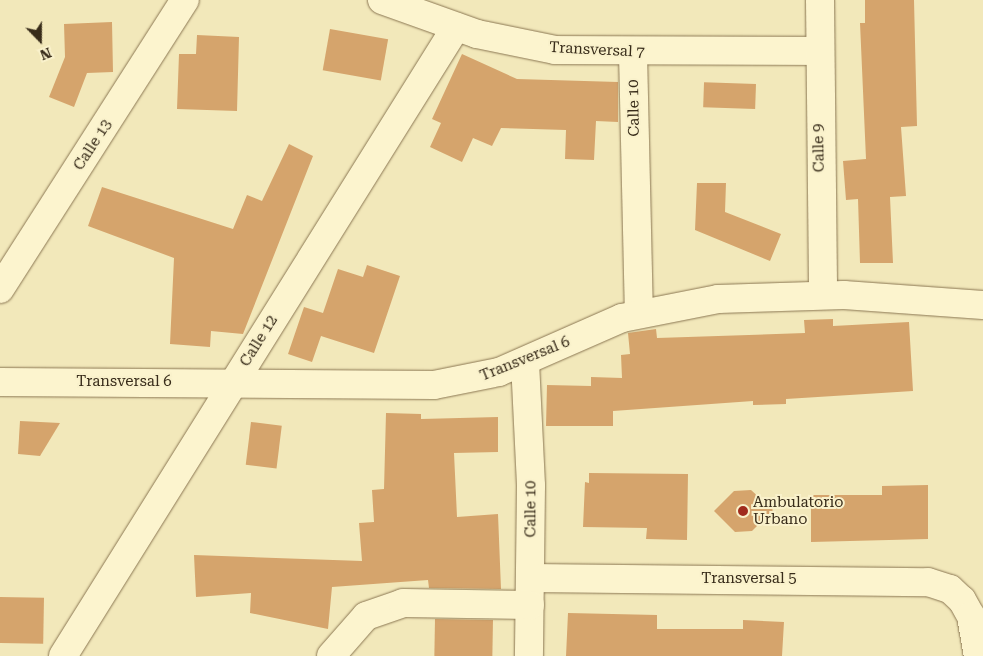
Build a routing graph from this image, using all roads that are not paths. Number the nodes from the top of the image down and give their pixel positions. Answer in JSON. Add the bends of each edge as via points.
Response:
{"nodes":[{"id":1,"x":185,"y":0,"type":"edge"},
{"id":2,"x":382,"y":0,"type":"edge"},
{"id":3,"x":820,"y":0,"type":"edge"},
{"id":4,"x":456,"y":27,"type":"junction"},
{"id":5,"x":819,"y":51,"type":"junction"},
{"id":6,"x":633,"y":53,"type":"junction"},
{"id":7,"x":0,"y":289,"type":"edge"},
{"id":8,"x":823,"y":295,"type":"junction"},
{"id":9,"x":983,"y":305,"type":"edge"},
{"id":10,"x":639,"y":314,"type":"junction"},
{"id":11,"x":525,"y":362,"type":"junction"},
{"id":12,"x":0,"y":382,"type":"edge"},
{"id":13,"x":233,"y":383,"type":"junction"},
{"id":14,"x":530,"y":578,"type":"junction"},
{"id":15,"x":530,"y":604,"type":"junction"},
{"id":16,"x":63,"y":656,"type":"edge"},
{"id":17,"x":331,"y":656,"type":"edge"},
{"id":18,"x":529,"y":656,"type":"edge"},
{"id":19,"x":978,"y":656,"type":"edge"}],
"edges":[{"from":1,"to":7,"type":"street","name":"Calle 13"},
{"from":2,"to":4,"type":"street","name":"Transversal 7"},
{"from":3,"to":5,"type":"street","name":"Calle 9"},
{"from":4,"to":6,"type":"street","name":"Transversal 7","via":[[555,50]]},
{"from":4,"to":13,"type":"street","name":"Calle 12"},
{"from":5,"to":6,"type":"street","name":"Transversal 7"},
{"from":5,"to":8,"type":"street","name":"Calle 9"},
{"from":6,"to":10,"type":"street","name":"Calle 10"},
{"from":8,"to":9,"type":"street","name":"Transversal 6"},
{"from":8,"to":10,"type":"street","name":"Transversal 6","via":[[718,298]]},
{"from":10,"to":11,"type":"street","name":"Transversal 6"},
{"from":11,"to":13,"type":"street","name":"Transversal 6","via":[[469,380],[434,385]]},
{"from":11,"to":14,"type":"street","name":"Calle 10"},
{"from":12,"to":13,"type":"street","name":"Transversal 6"},
{"from":13,"to":16,"type":"street","name":"Calle 12"},
{"from":14,"to":15,"type":"street","name":"Calle 10"},
{"from":14,"to":19,"type":"street","name":"Transversal 5","via":[[906,580],[950,589],[962,600],[972,616]]},
{"from":15,"to":17,"type":"street","via":[[403,603],[366,616]]},
{"from":15,"to":18,"type":"street","name":"Calle 10"}]}
